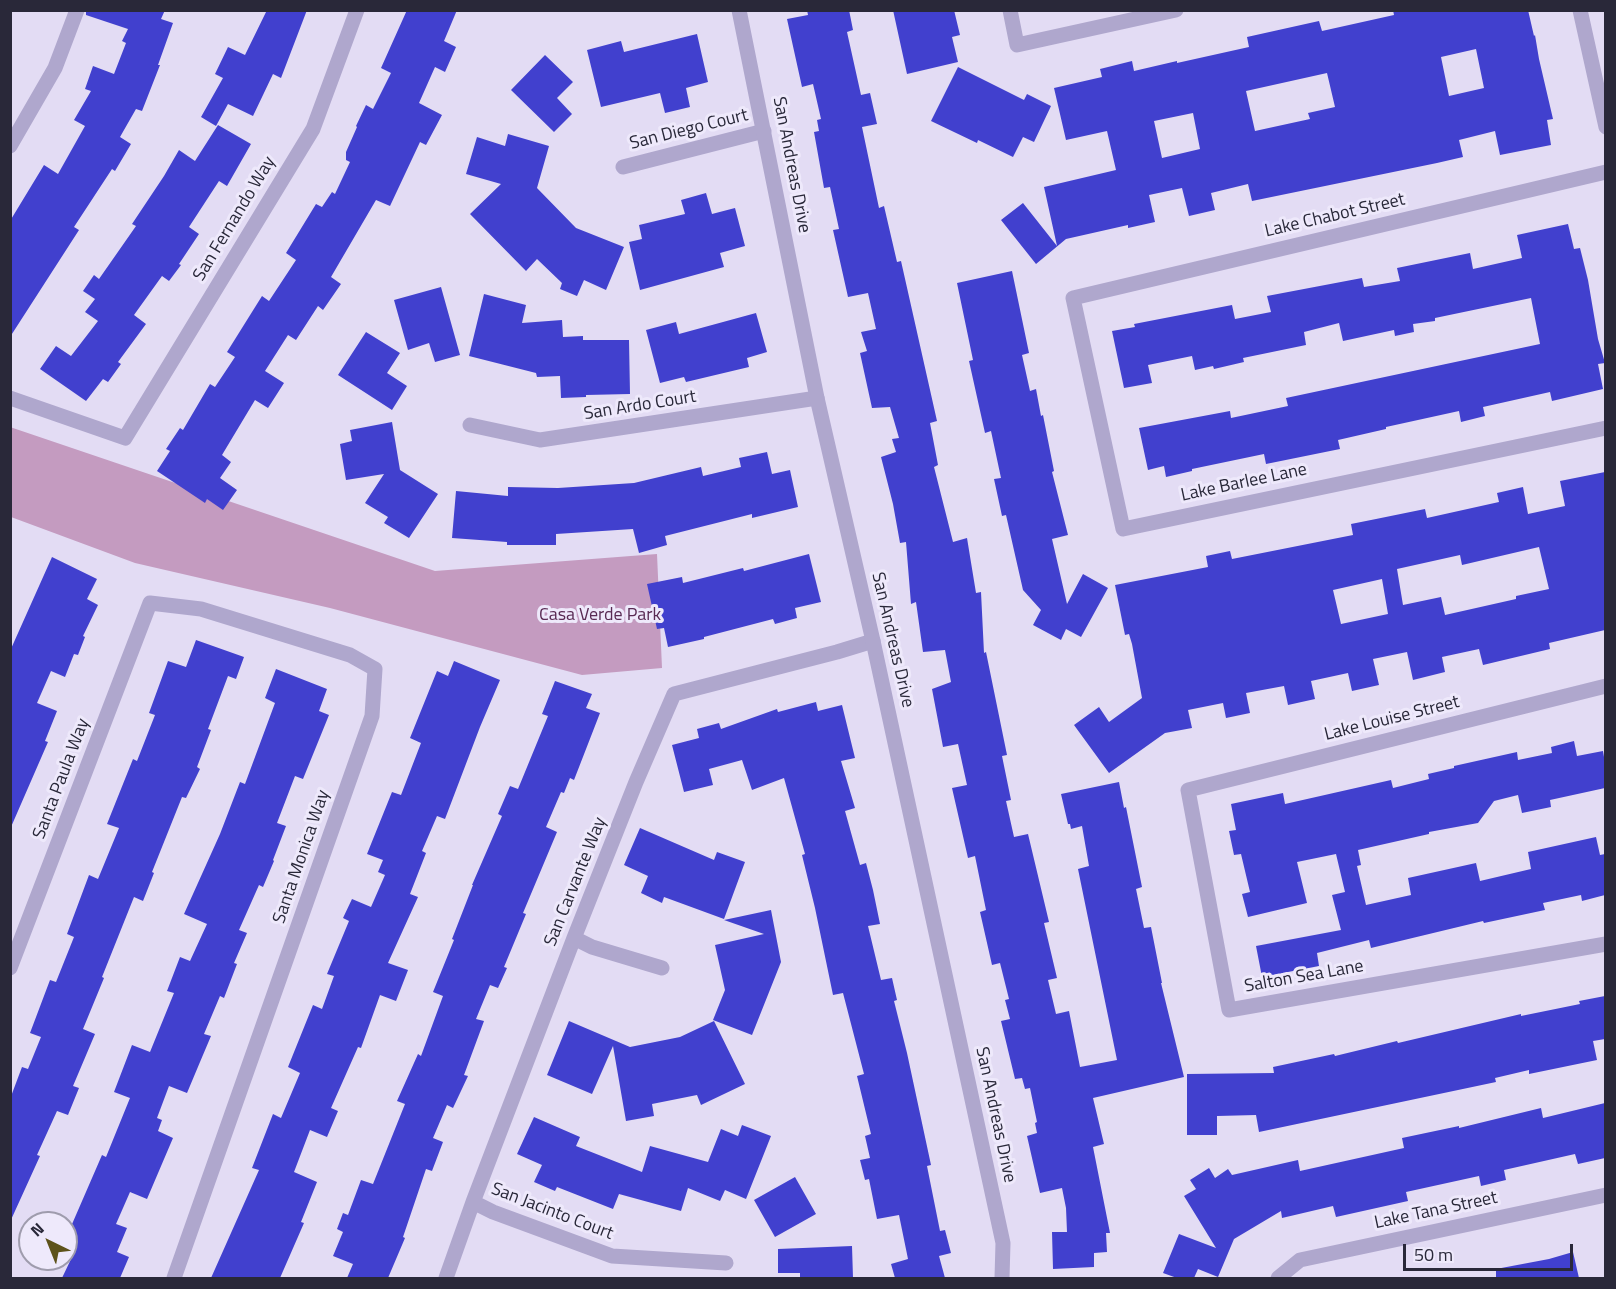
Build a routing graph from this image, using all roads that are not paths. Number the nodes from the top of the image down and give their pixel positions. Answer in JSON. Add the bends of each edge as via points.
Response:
{"nodes":[{"id":1,"x":77,"y":10,"type":"edge"},
{"id":2,"x":357,"y":10,"type":"edge"},
{"id":3,"x":739,"y":10,"type":"edge"},
{"id":4,"x":1010,"y":10,"type":"edge"},
{"id":5,"x":1176,"y":10,"type":"edge"},
{"id":6,"x":1580,"y":10,"type":"edge"},
{"id":7,"x":1605,"y":127,"type":"edge"},
{"id":8,"x":764,"y":131,"type":"junction"},
{"id":9,"x":10,"y":146,"type":"edge"},
{"id":10,"x":623,"y":166,"type":"dead end"},
{"id":11,"x":1605,"y":172,"type":"edge"},
{"id":12,"x":1073,"y":298,"type":"joint"},
{"id":13,"x":10,"y":398,"type":"edge"},
{"id":14,"x":816,"y":398,"type":"junction"},
{"id":15,"x":470,"y":425,"type":"dead end"},
{"id":16,"x":1605,"y":428,"type":"edge"},
{"id":17,"x":150,"y":603,"type":"joint"},
{"id":18,"x":873,"y":641,"type":"junction"},
{"id":19,"x":1605,"y":686,"type":"edge"},
{"id":20,"x":1188,"y":790,"type":"joint"},
{"id":21,"x":574,"y":938,"type":"junction"},
{"id":22,"x":1605,"y":944,"type":"edge"},
{"id":23,"x":10,"y":968,"type":"edge"},
{"id":24,"x":662,"y":968,"type":"dead end"},
{"id":25,"x":1605,"y":1195,"type":"edge"},
{"id":26,"x":473,"y":1202,"type":"junction"},
{"id":27,"x":726,"y":1263,"type":"dead end"},
{"id":28,"x":1278,"y":1277,"type":"edge"},
{"id":29,"x":174,"y":1278,"type":"edge"},
{"id":30,"x":446,"y":1278,"type":"edge"},
{"id":31,"x":1002,"y":1278,"type":"edge"}],
"edges":[{"from":1,"to":9,"type":"street","via":[[55,68]]},
{"from":2,"to":13,"type":"street","name":"San Fernando Way","via":[[313,129],[125,438]]},
{"from":3,"to":8,"type":"street","name":"San Andreas Drive"},
{"from":4,"to":5,"type":"street","via":[[1017,45]]},
{"from":6,"to":7,"type":"street"},
{"from":8,"to":10,"type":"street","name":"San Diego Court"},
{"from":8,"to":14,"type":"street","name":"San Andreas Drive"},
{"from":11,"to":12,"type":"street","name":"Lake Chabot Street"},
{"from":12,"to":16,"type":"street","name":"Lake Barlee Lane","via":[[1123,529]]},
{"from":14,"to":15,"type":"street","name":"San Ardo Court","via":[[540,440]]},
{"from":14,"to":18,"type":"street","name":"San Andreas Drive"},
{"from":17,"to":23,"type":"street","name":"Santa Paula Way"},
{"from":17,"to":29,"type":"street","name":"Santa Monica Way","via":[[201,609],[350,655],[375,669],[372,716]]},
{"from":18,"to":21,"type":"street","name":"San Carvante Way","via":[[674,694]]},
{"from":18,"to":31,"type":"street","name":"San Andreas Drive","via":[[1003,1243]]},
{"from":19,"to":20,"type":"street","name":"Lake Louise Street"},
{"from":20,"to":22,"type":"street","name":"Salton Sea Lane","via":[[1229,1010]]},
{"from":21,"to":24,"type":"street"},
{"from":21,"to":26,"type":"street","name":"San Carvante Way"},
{"from":25,"to":28,"type":"street","name":"Lake Tana Street","via":[[1300,1260]]},
{"from":26,"to":27,"type":"street","name":"San Jacinto Court","via":[[612,1256]]},
{"from":26,"to":30,"type":"street","name":"San Carvante Way"}]}
